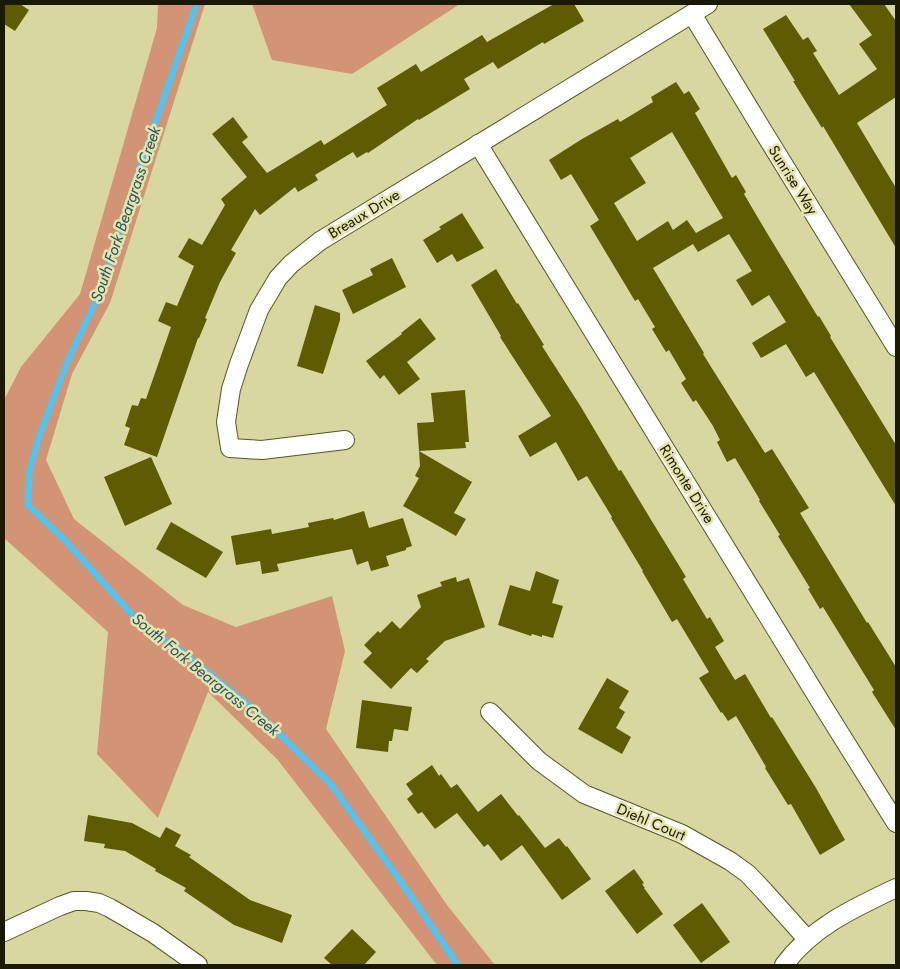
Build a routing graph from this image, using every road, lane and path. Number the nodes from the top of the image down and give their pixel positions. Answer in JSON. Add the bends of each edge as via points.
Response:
{"nodes":[{"id":1,"x":708,"y":4,"type":"edge"},
{"id":2,"x":692,"y":14,"type":"junction"},
{"id":3,"x":478,"y":144,"type":"junction"},
{"id":4,"x":896,"y":346,"type":"edge"},
{"id":5,"x":345,"y":440,"type":"dead end"},
{"id":6,"x":490,"y":712,"type":"dead end"},
{"id":7,"x":896,"y":823,"type":"edge"},
{"id":8,"x":896,"y":888,"type":"edge"},
{"id":9,"x":4,"y":932,"type":"edge"},
{"id":10,"x":807,"y":939,"type":"junction"},
{"id":11,"x":198,"y":965,"type":"edge"},
{"id":12,"x":784,"y":965,"type":"edge"}],
"edges":[{"from":1,"to":2,"type":"street","name":"Breaux Drive"},
{"from":2,"to":3,"type":"street","name":"Breaux Drive"},
{"from":2,"to":4,"type":"street","name":"Sunrise Way"},
{"from":3,"to":5,"type":"street","name":"Breaux Drive","via":[[320,241],[284,271],[259,310],[231,389],[226,422],[230,448],[262,450]]},
{"from":3,"to":7,"type":"street","name":"Rimonte Drive"},
{"from":6,"to":10,"type":"street","name":"Diehl Court","via":[[539,761],[584,794],[682,834],[730,861],[748,874]]},
{"from":8,"to":10,"type":"street","via":[[843,914]]},
{"from":9,"to":11,"type":"street","via":[[60,906],[86,901],[99,903]]},
{"from":10,"to":12,"type":"street"}]}
